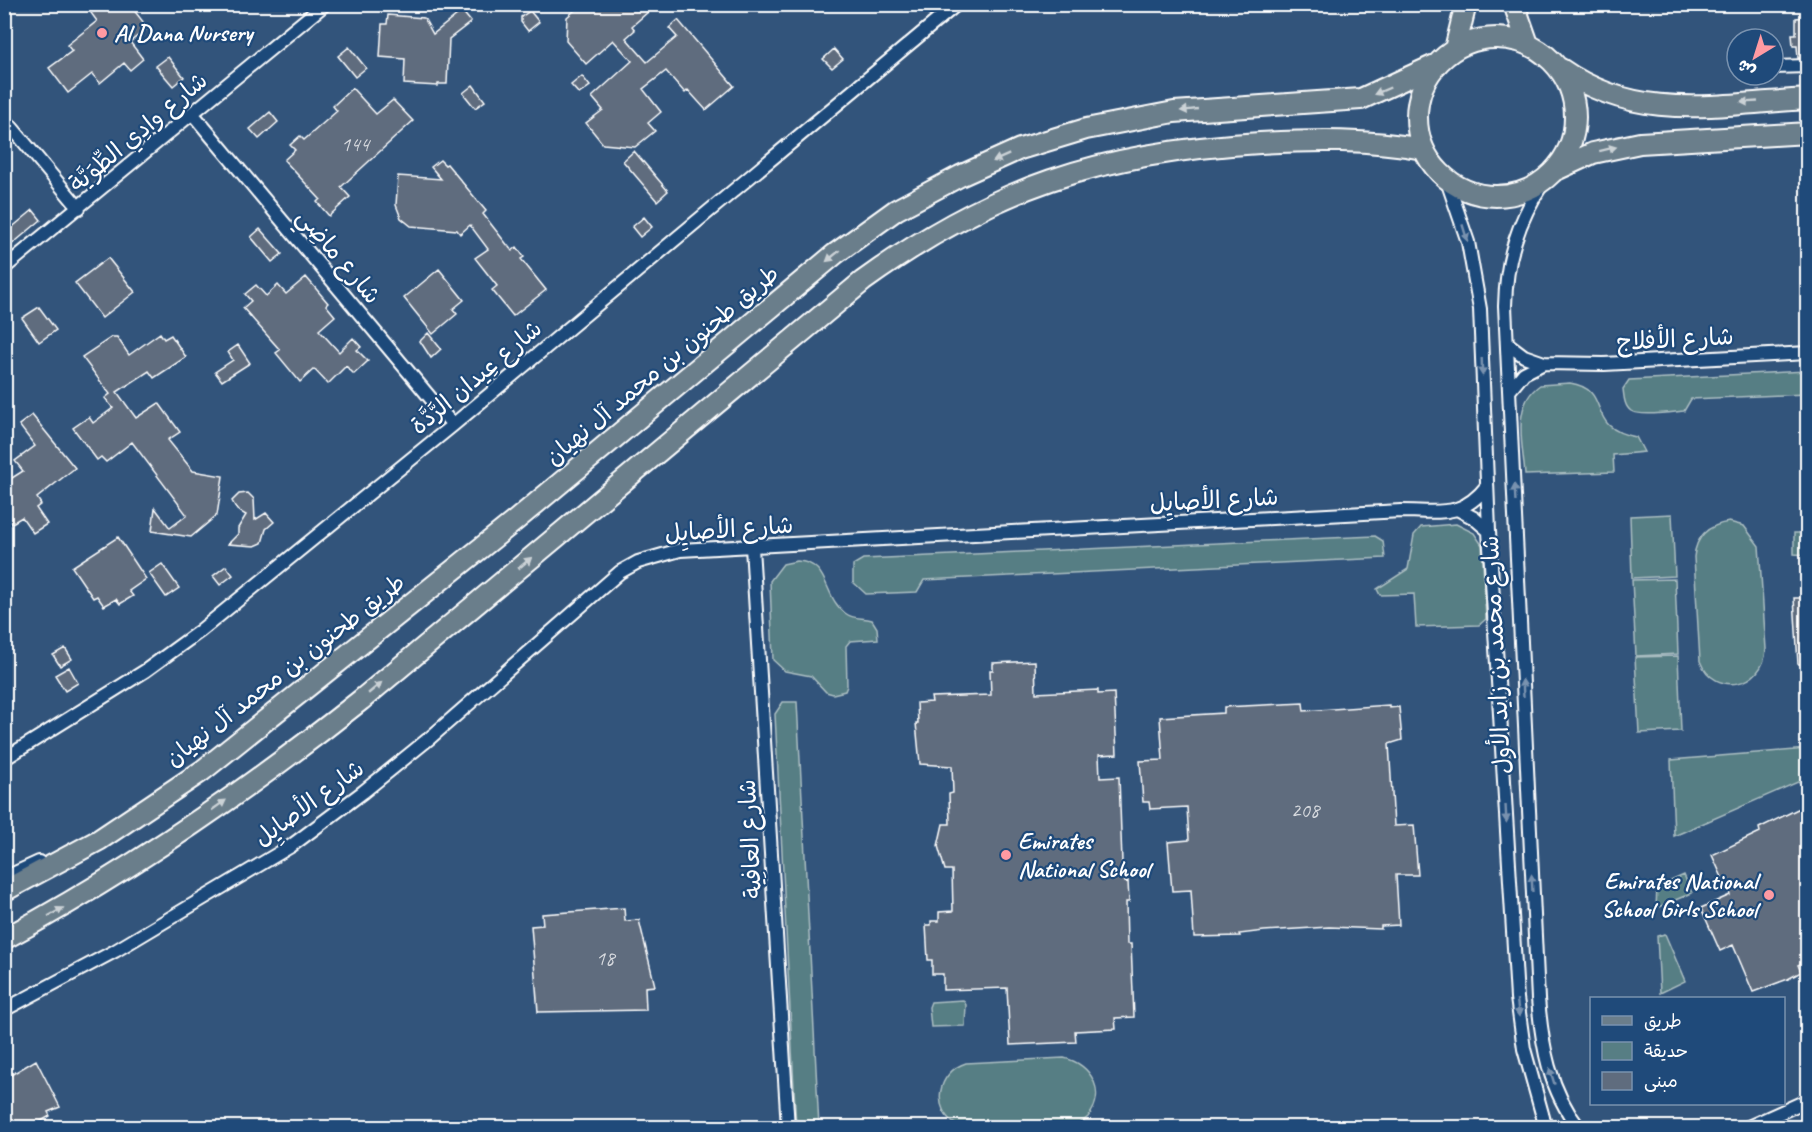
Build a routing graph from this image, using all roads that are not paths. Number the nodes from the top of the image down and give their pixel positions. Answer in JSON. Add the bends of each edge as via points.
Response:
{"nodes":[{"id":1,"x":325,"y":4,"type":"edge"},
{"id":2,"x":957,"y":4,"type":"edge"},
{"id":3,"x":1466,"y":4,"type":"edge"},
{"id":4,"x":1514,"y":4,"type":"edge"},
{"id":5,"x":1528,"y":44,"type":"junction"},
{"id":6,"x":1455,"y":49,"type":"junction"},
{"id":7,"x":1435,"y":65,"type":"junction"},
{"id":8,"x":1808,"y":66,"type":"edge"},
{"id":9,"x":1559,"y":67,"type":"junction"},
{"id":10,"x":1785,"y":67,"type":"edge"},
{"id":11,"x":1808,"y":99,"type":"edge"},
{"id":12,"x":192,"y":113,"type":"junction"},
{"id":13,"x":4,"y":118,"type":"edge"},
{"id":14,"x":1808,"y":133,"type":"edge"},
{"id":15,"x":1423,"y":149,"type":"junction"},
{"id":16,"x":1549,"y":176,"type":"junction"},
{"id":17,"x":1446,"y":178,"type":"junction"},
{"id":18,"x":79,"y":208,"type":"junction"},
{"id":19,"x":4,"y":268,"type":"edge"},
{"id":20,"x":1508,"y":344,"type":"junction"},
{"id":21,"x":1808,"y":353,"type":"edge"},
{"id":22,"x":1544,"y":363,"type":"junction"},
{"id":23,"x":1510,"y":390,"type":"junction"},
{"id":24,"x":453,"y":425,"type":"junction"},
{"id":25,"x":1487,"y":486,"type":"junction"},
{"id":26,"x":1459,"y":510,"type":"junction"},
{"id":27,"x":1489,"y":531,"type":"junction"},
{"id":28,"x":752,"y":548,"type":"junction"},
{"id":29,"x":4,"y":759,"type":"edge"},
{"id":30,"x":99,"y":840,"type":"junction"},
{"id":31,"x":4,"y":878,"type":"edge"},
{"id":32,"x":4,"y":891,"type":"edge"},
{"id":33,"x":4,"y":939,"type":"edge"},
{"id":34,"x":4,"y":1010,"type":"edge"},
{"id":35,"x":1808,"y":1100,"type":"edge"},
{"id":36,"x":788,"y":1128,"type":"edge"},
{"id":37,"x":1546,"y":1128,"type":"edge"},
{"id":38,"x":1579,"y":1128,"type":"edge"},
{"id":39,"x":1746,"y":1128,"type":"edge"}],
"edges":[{"from":1,"to":12,"type":"street","name":"شارع وادِي الطِّوَيَّة"},
{"from":2,"to":24,"type":"street","name":"شارع عِيدان الرَّدَّة"},
{"from":3,"to":6,"type":"main road"},
{"from":4,"to":5,"type":"main road"},
{"from":5,"to":6,"type":"main road","via":[[1491,37]]},
{"from":5,"to":9,"type":"main road"},
{"from":6,"to":7,"type":"main road"},
{"from":7,"to":15,"type":"main road","via":[[1418,99],[1417,124]]},
{"from":7,"to":30,"type":"main road","name":"طريق طحنون بن محمد آل نهيان","one_way":true,"via":[[1361,99],[1174,112],[1086,129],[1020,149],[897,210],[835,254],[245,738]]},
{"from":8,"to":10,"type":"street"},
{"from":11,"to":9,"type":"main road","one_way":true,"via":[[1645,105],[1599,92]]},
{"from":9,"to":16,"type":"main road","via":[[1572,92],[1576,120],[1570,148]]},
{"from":12,"to":18,"type":"street","name":"شارع وادِي الطِّوَيَّة"},
{"from":12,"to":24,"type":"street","name":"شارع ماضِي"},
{"from":13,"to":18,"type":"street"},
{"from":16,"to":14,"type":"main road","one_way":true,"via":[[1593,153],[1640,143]]},
{"from":15,"to":17,"type":"main road"},
{"from":33,"to":15,"type":"main road","one_way":true,"via":[[73,902],[289,757],[862,280],[954,222],[1040,182],[1169,151],[1341,140]]},
{"from":16,"to":17,"type":"main road","via":[[1521,193],[1495,196],[1469,191]]},
{"from":16,"to":20,"type":"street","name":"شارع محمد بن زايد الأول","via":[[1518,227],[1510,253],[1505,306]]},
{"from":17,"to":25,"type":"street","name":"شارع محمد بن زايد الأول","one_way":true,"via":[[1468,242],[1480,309]]},
{"from":18,"to":19,"type":"street","name":"شارع وادِي الطِّوَيَّة"},
{"from":20,"to":22,"type":"street","name":"شارع الأفلاج","via":[[1524,356]]},
{"from":20,"to":23,"type":"street","name":"شارع محمد بن زايد الأول"},
{"from":21,"to":22,"type":"street","name":"شارع الأفلاج","via":[[1604,364]]},
{"from":22,"to":23,"type":"street","via":[[1524,373]]},
{"from":38,"to":23,"type":"street","name":"شارع محمد بن زايد الأول","one_way":true,"via":[[1552,1078],[1538,999]]},
{"from":24,"to":29,"type":"street","name":"شارع عِيدان الرَّدَّة","via":[[200,631],[145,671]]},
{"from":25,"to":26,"type":"street"},
{"from":25,"to":27,"type":"street","name":"شارع محمد بن زايد الأول"},
{"from":26,"to":27,"type":"street"},
{"from":26,"to":28,"type":"street","name":"شارع الأصايِل"},
{"from":27,"to":37,"type":"street","name":"شارع محمد بن زايد الأول","one_way":true,"via":[[1517,998],[1526,1057]]},
{"from":28,"to":34,"type":"street","name":"شارع الأصايِل","via":[[680,550],[638,561],[620,572],[423,744],[291,846],[115,951]]},
{"from":28,"to":36,"type":"street","name":"شارع العافِية"},
{"from":30,"to":31,"type":"street","via":[[67,847]]},
{"from":30,"to":32,"type":"main road","name":"طريق طحنون بن محمد آل نهيان"},
{"from":35,"to":39,"type":"street"}]}
